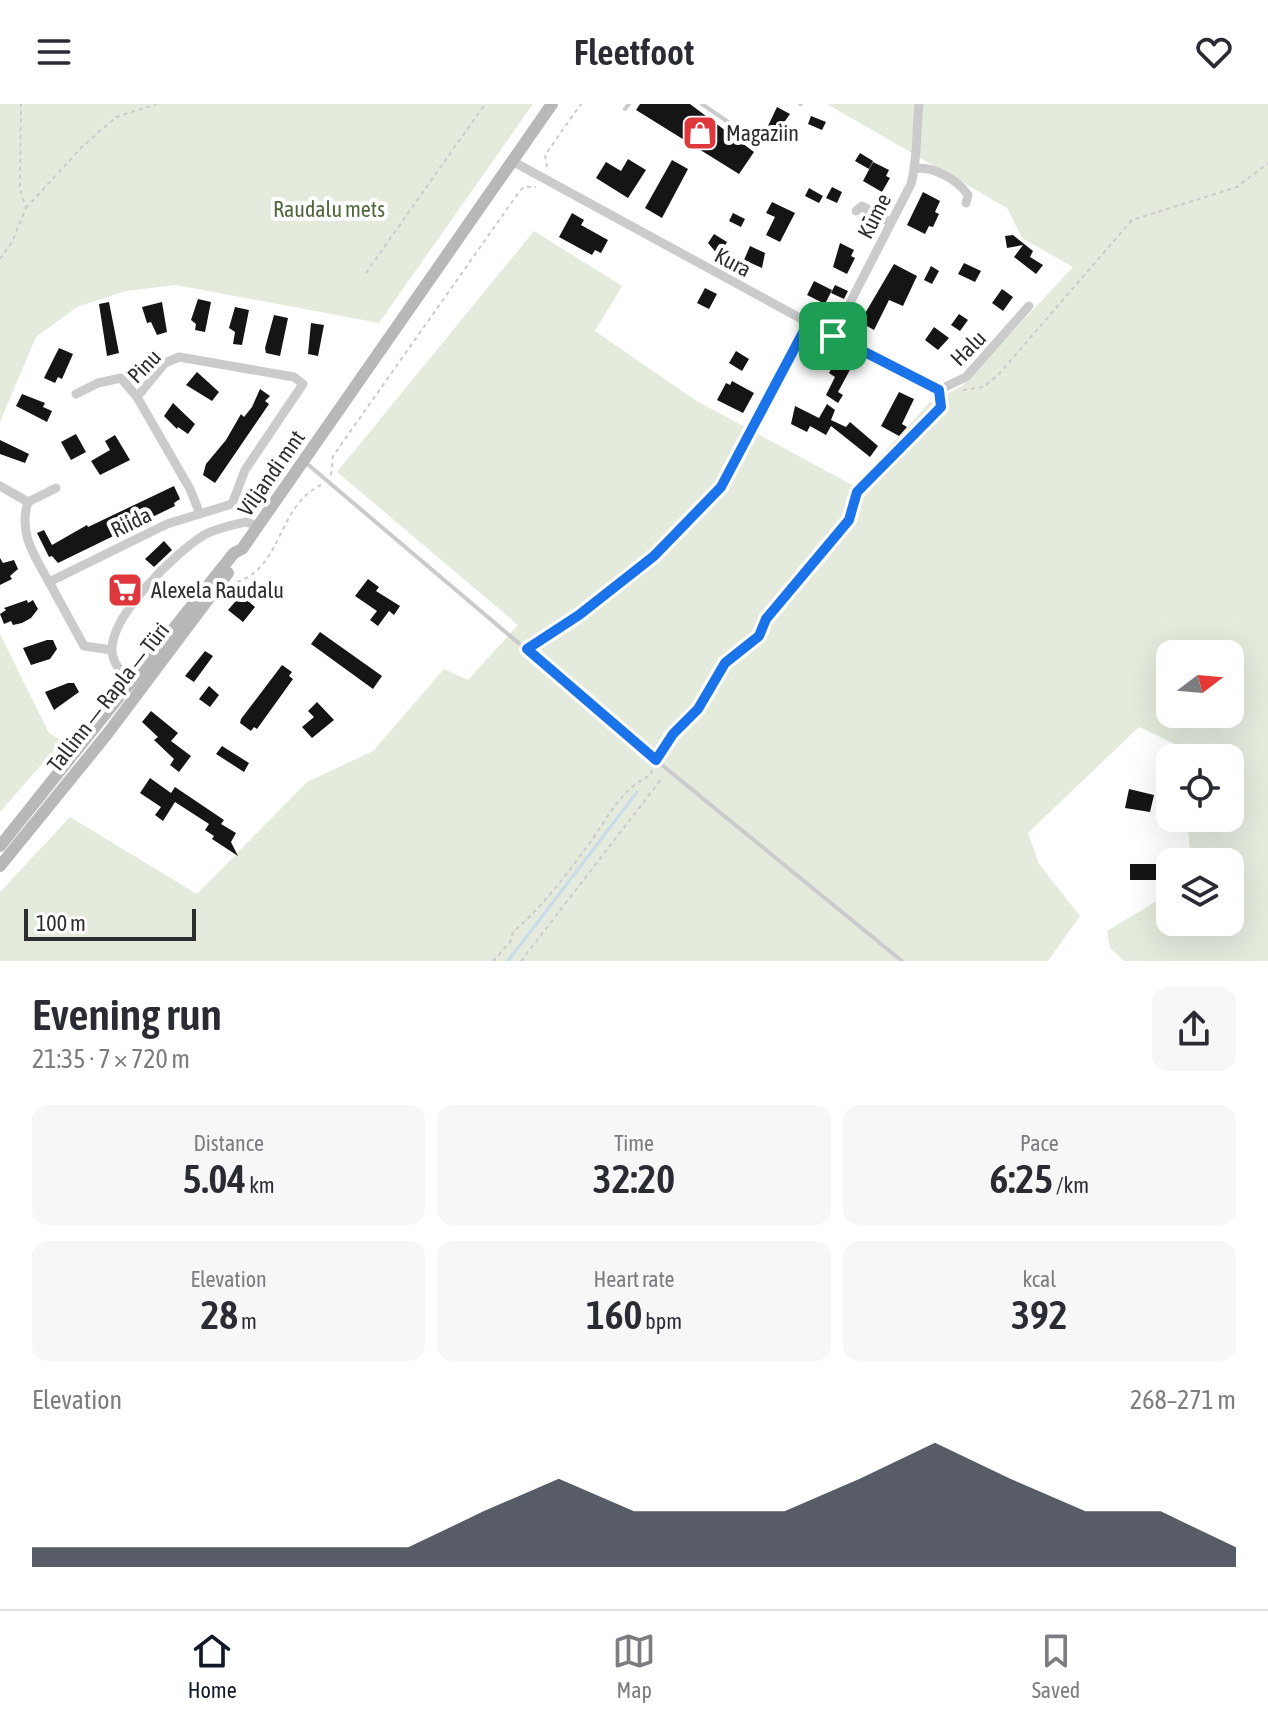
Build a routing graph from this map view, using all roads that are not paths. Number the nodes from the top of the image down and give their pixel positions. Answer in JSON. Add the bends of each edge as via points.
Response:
{"nodes":[{"id":1,"x":552,"y":104,"type":"edge"},
{"id":2,"x":629,"y":104,"type":"edge"},
{"id":3,"x":919,"y":104,"type":"edge"},
{"id":4,"x":707,"y":105,"type":"edge"},
{"id":5,"x":625,"y":109,"type":"dead end"},
{"id":6,"x":747,"y":135,"type":"dead end"},
{"id":7,"x":512,"y":161,"type":"junction"},
{"id":8,"x":915,"y":169,"type":"junction"},
{"id":9,"x":966,"y":203,"type":"dead end"},
{"id":10,"x":856,"y":211,"type":"dead end"},
{"id":11,"x":891,"y":223,"type":"junction"},
{"id":12,"x":1029,"y":306,"type":"dead end"},
{"id":13,"x":808,"y":323,"type":"junction"},
{"id":14,"x":833,"y":336,"type":"junction"},
{"id":15,"x":303,"y":384,"type":"joint"},
{"id":16,"x":939,"y":390,"type":"junction"},
{"id":17,"x":76,"y":394,"type":"dead end"},
{"id":18,"x":137,"y":397,"type":"junction"},
{"id":19,"x":765,"y":398,"type":"joint"},
{"id":20,"x":746,"y":434,"type":"road end"},
{"id":21,"x":303,"y":460,"type":"junction"},
{"id":22,"x":871,"y":477,"type":"road end"},
{"id":23,"x":0,"y":486,"type":"edge"},
{"id":24,"x":56,"y":488,"type":"dead end"},
{"id":25,"x":28,"y":502,"type":"junction"},
{"id":26,"x":200,"y":514,"type":"junction"},
{"id":27,"x":258,"y":526,"type":"junction"},
{"id":28,"x":49,"y":582,"type":"junction"},
{"id":29,"x":112,"y":650,"type":"junction"},
{"id":30,"x":135,"y":686,"type":"junction"},
{"id":31,"x":29,"y":811,"type":"junction"},
{"id":32,"x":0,"y":839,"type":"edge"},
{"id":33,"x":0,"y":846,"type":"edge"},
{"id":34,"x":0,"y":866,"type":"edge"},
{"id":35,"x":902,"y":961,"type":"edge"}],
"edges":[{"from":1,"to":7,"type":"main road","name":"Viljandi mnt"},
{"from":2,"to":5,"type":"lane"},
{"from":3,"to":8,"type":"street","name":"Kume"},
{"from":4,"to":6,"type":"lane"},
{"from":7,"to":13,"type":"street","name":"Kura"},
{"from":7,"to":21,"type":"main road","name":"Viljandi mnt"},
{"from":8,"to":9,"type":"street","via":[[931,169],[963,188]]},
{"from":8,"to":11,"type":"street","name":"Kume"},
{"from":10,"to":11,"type":"street","via":[[862,206]]},
{"from":11,"to":14,"type":"street","name":"Kume"},
{"from":12,"to":16,"type":"street","name":"Halu","via":[[966,377]]},
{"from":13,"to":14,"type":"street","name":"Kura"},
{"from":13,"to":19,"type":"street"},
{"from":14,"to":16,"type":"street","name":"Kura"},
{"from":15,"to":18,"type":"street","name":"Pinu","via":[[294,377],[179,357],[165,363]]},
{"from":15,"to":26,"type":"street","name":"Riida","via":[[245,470],[232,504]]},
{"from":16,"to":22,"type":"street","name":"Halu","via":[[941,407]]},
{"from":17,"to":18,"type":"street","via":[[121,378]]},
{"from":18,"to":26,"type":"street","name":"Pinu"},
{"from":19,"to":20,"type":"lane"},
{"from":21,"to":27,"type":"main road","name":"Viljandi mnt"},
{"from":21,"to":35,"type":"lane"},
{"from":23,"to":25,"type":"street"},
{"from":24,"to":25,"type":"street"},
{"from":25,"to":28,"type":"street","via":[[24,532]]},
{"from":26,"to":28,"type":"street","name":"Riida","via":[[167,524]]},
{"from":27,"to":29,"type":"street","via":[[233,524],[191,545],[128,606]]},
{"from":27,"to":30,"type":"main road","name":"Viljandi mnt"},
{"from":28,"to":29,"type":"street","via":[[84,646]]},
{"from":29,"to":30,"type":"street","via":[[115,663]]},
{"from":30,"to":31,"type":"main road","name":"Viljandi mnt"},
{"from":30,"to":34,"type":"main road","name":"Tallinn — Rapla — Türi"},
{"from":31,"to":32,"type":"main road"},
{"from":31,"to":33,"type":"main road","name":"Viljandi mnt"}]}
